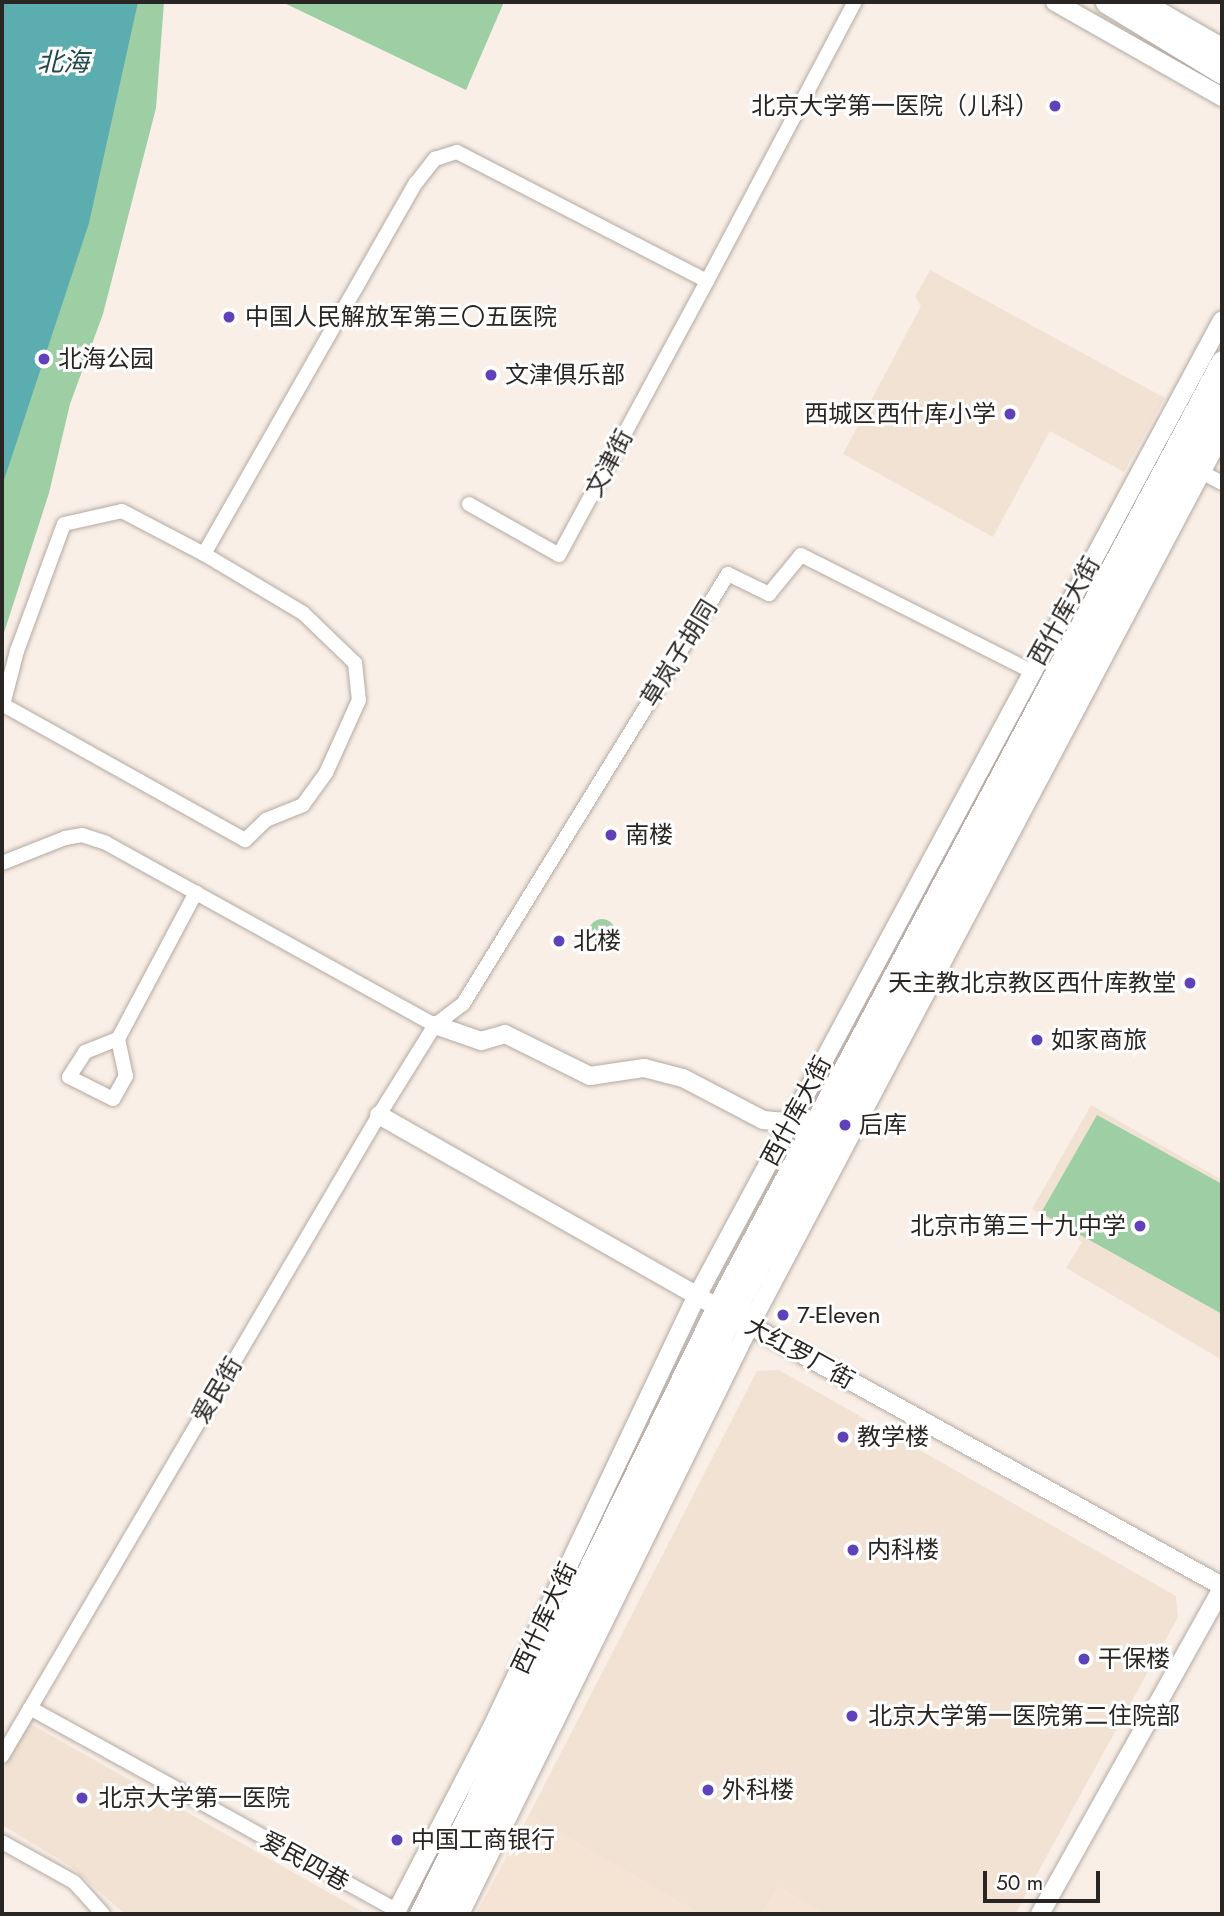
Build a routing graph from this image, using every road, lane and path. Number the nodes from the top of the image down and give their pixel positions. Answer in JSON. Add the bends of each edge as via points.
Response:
{"nodes":[{"id":1,"x":855,"y":2,"type":"edge"},
{"id":2,"x":1055,"y":2,"type":"edge"},
{"id":3,"x":1107,"y":2,"type":"edge"},
{"id":4,"x":1139,"y":2,"type":"edge"},
{"id":5,"x":1222,"y":50,"type":"edge"},
{"id":6,"x":1222,"y":72,"type":"edge"},
{"id":7,"x":1222,"y":97,"type":"edge"},
{"id":8,"x":707,"y":281,"type":"junction"},
{"id":9,"x":1222,"y":320,"type":"edge"},
{"id":10,"x":1222,"y":361,"type":"edge"},
{"id":11,"x":1222,"y":398,"type":"edge"},
{"id":12,"x":1222,"y":433,"type":"edge"},
{"id":13,"x":1195,"y":468,"type":"junction"},
{"id":14,"x":1222,"y":483,"type":"edge"},
{"id":15,"x":469,"y":504,"type":"dead end"},
{"id":16,"x":204,"y":554,"type":"junction"},
{"id":17,"x":1031,"y":671,"type":"junction"},
{"id":18,"x":2,"y":863,"type":"edge"},
{"id":19,"x":196,"y":892,"type":"junction"},
{"id":20,"x":435,"y":1025,"type":"junction"},
{"id":21,"x":118,"y":1039,"type":"junction"},
{"id":22,"x":379,"y":1115,"type":"junction"},
{"id":23,"x":790,"y":1121,"type":"junction"},
{"id":24,"x":815,"y":1124,"type":"junction"},
{"id":25,"x":697,"y":1296,"type":"junction"},
{"id":26,"x":733,"y":1316,"type":"junction"},
{"id":27,"x":1222,"y":1587,"type":"edge"},
{"id":28,"x":30,"y":1709,"type":"junction"},
{"id":29,"x":2,"y":1756,"type":"edge"},
{"id":30,"x":2,"y":1842,"type":"edge"},
{"id":31,"x":396,"y":1913,"type":"edge"},
{"id":32,"x":103,"y":1914,"type":"edge"},
{"id":33,"x":419,"y":1914,"type":"edge"},
{"id":34,"x":440,"y":1914,"type":"edge"},
{"id":35,"x":460,"y":1914,"type":"edge"},
{"id":36,"x":1040,"y":1914,"type":"edge"}],
"edges":[{"from":1,"to":8,"type":"street"},
{"from":2,"to":7,"type":"street"},
{"from":3,"to":6,"type":"main road"},
{"from":4,"to":5,"type":"main road"},
{"from":8,"to":15,"type":"street","name":"文津街","via":[[559,555]]},
{"from":8,"to":16,"type":"street","via":[[457,152],[435,159],[416,183]]},
{"from":9,"to":17,"type":"street","name":"西什库大街"},
{"from":10,"to":24,"type":"main road","name":"西什库大街"},
{"from":11,"to":13,"type":"main road","name":"西什库大街"},
{"from":12,"to":13,"type":"street","name":"西什库大街"},
{"from":13,"to":14,"type":"street"},
{"from":13,"to":26,"type":"main road","name":"西什库大街"},
{"from":16,"to":16,"type":"street","via":[[303,613],[355,663],[359,700],[326,773],[303,805],[265,820],[245,840],[3,705],[17,651],[64,524],[122,511]]},
{"from":17,"to":20,"type":"street","name":"草岚子胡同","via":[[801,555],[769,594],[728,574],[463,1004]]},
{"from":17,"to":23,"type":"street","name":"西什库大街"},
{"from":18,"to":19,"type":"street","via":[[44,844],[82,835]]},
{"from":19,"to":20,"type":"street"},
{"from":19,"to":21,"type":"street"},
{"from":20,"to":22,"type":"street","name":"爱民街"},
{"from":20,"to":23,"type":"street","via":[[481,1041],[505,1034],[590,1076],[644,1068],[683,1078],[763,1120]]},
{"from":21,"to":21,"type":"street","via":[[85,1052],[69,1077],[113,1099],[126,1076]]},
{"from":22,"to":25,"type":"street","name":"大红罗厂街"},
{"from":22,"to":28,"type":"street","name":"爱民街"},
{"from":23,"to":24,"type":"street"},
{"from":23,"to":25,"type":"street","name":"西什库大街"},
{"from":24,"to":26,"type":"main road","name":"西什库大街"},
{"from":25,"to":26,"type":"street","name":"大红罗厂街"},
{"from":25,"to":31,"type":"street","name":"西什库大街","via":[[490,1731]]},
{"from":26,"to":27,"type":"street","name":"大红罗厂街"},
{"from":26,"to":33,"type":"main road","name":"西什库大街"},
{"from":26,"to":34,"type":"main road","name":"西什库大街"},
{"from":26,"to":35,"type":"street","name":"西什库大街"},
{"from":27,"to":36,"type":"street"},
{"from":28,"to":29,"type":"street","name":"爱民街"},
{"from":28,"to":31,"type":"street","name":"爱民四巷"},
{"from":30,"to":32,"type":"street","via":[[74,1882]]}]}
